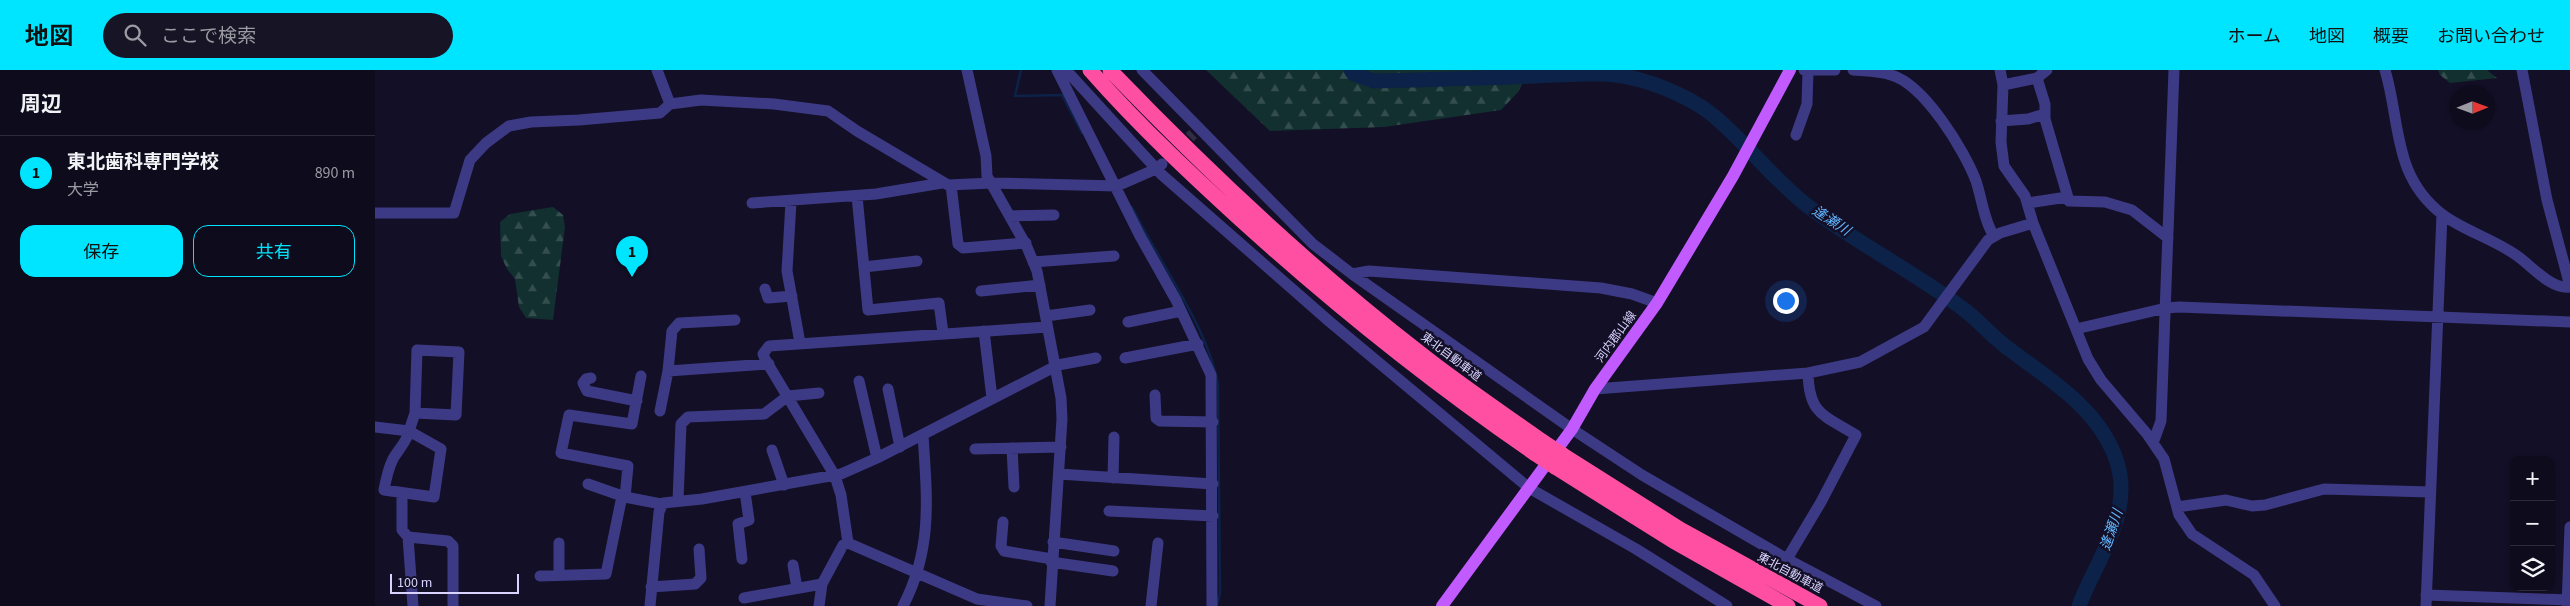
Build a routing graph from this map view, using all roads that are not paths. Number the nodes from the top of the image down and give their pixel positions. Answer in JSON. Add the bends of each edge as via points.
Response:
{"nodes":[{"id":1,"x":657,"y":70,"type":"edge"},
{"id":2,"x":967,"y":70,"type":"edge"},
{"id":3,"x":1057,"y":70,"type":"edge"},
{"id":4,"x":1066,"y":70,"type":"edge"},
{"id":5,"x":1090,"y":70,"type":"edge"},
{"id":6,"x":1110,"y":70,"type":"edge"},
{"id":7,"x":1142,"y":70,"type":"edge"},
{"id":8,"x":1790,"y":70,"type":"edge"},
{"id":9,"x":1806,"y":70,"type":"edge"},
{"id":10,"x":1835,"y":70,"type":"edge"},
{"id":11,"x":1853,"y":70,"type":"edge"},
{"id":12,"x":2000,"y":70,"type":"edge"},
{"id":13,"x":2047,"y":70,"type":"edge"},
{"id":14,"x":2174,"y":70,"type":"edge"},
{"id":15,"x":2385,"y":70,"type":"edge"},
{"id":16,"x":2521,"y":70,"type":"edge"},
{"id":17,"x":2037,"y":78,"type":"junction"},
{"id":18,"x":2003,"y":84,"type":"junction"},
{"id":19,"x":670,"y":104,"type":"junction"},
{"id":20,"x":2045,"y":114,"type":"junction"},
{"id":21,"x":2001,"y":121,"type":"junction"},
{"id":22,"x":1796,"y":135,"type":"dead end"},
{"id":23,"x":1159,"y":166,"type":"junction"},
{"id":24,"x":992,"y":183,"type":"junction"},
{"id":25,"x":946,"y":184,"type":"junction"},
{"id":26,"x":1117,"y":186,"type":"junction"},
{"id":27,"x":857,"y":196,"type":"junction"},
{"id":28,"x":2067,"y":197,"type":"junction"},
{"id":29,"x":791,"y":202,"type":"junction"},
{"id":30,"x":752,"y":203,"type":"dead end"},
{"id":31,"x":2027,"y":203,"type":"junction"},
{"id":32,"x":375,"y":213,"type":"edge"},
{"id":33,"x":2442,"y":214,"type":"junction"},
{"id":34,"x":1054,"y":215,"type":"dead end"},
{"id":35,"x":1011,"y":216,"type":"junction"},
{"id":36,"x":2033,"y":223,"type":"junction"},
{"id":37,"x":1994,"y":236,"type":"junction"},
{"id":38,"x":2167,"y":238,"type":"junction"},
{"id":39,"x":1025,"y":243,"type":"junction"},
{"id":40,"x":1114,"y":256,"type":"dead end"},
{"id":41,"x":917,"y":261,"type":"dead end"},
{"id":42,"x":1033,"y":262,"type":"junction"},
{"id":43,"x":864,"y":267,"type":"junction"},
{"id":44,"x":1351,"y":274,"type":"junction"},
{"id":45,"x":1040,"y":285,"type":"junction"},
{"id":46,"x":2570,"y":287,"type":"edge"},
{"id":47,"x":765,"y":289,"type":"dead end"},
{"id":48,"x":981,"y":291,"type":"dead end"},
{"id":49,"x":792,"y":296,"type":"junction"},
{"id":50,"x":1657,"y":303,"type":"junction"},
{"id":51,"x":2166,"y":308,"type":"junction"},
{"id":52,"x":1090,"y":310,"type":"dead end"},
{"id":53,"x":1181,"y":311,"type":"junction"},
{"id":54,"x":2438,"y":317,"type":"junction"},
{"id":55,"x":735,"y":320,"type":"dead end"},
{"id":56,"x":1046,"y":321,"type":"junction"},
{"id":57,"x":1128,"y":322,"type":"dead end"},
{"id":58,"x":2570,"y":322,"type":"edge"},
{"id":59,"x":2075,"y":329,"type":"junction"},
{"id":60,"x":984,"y":331,"type":"junction"},
{"id":61,"x":943,"y":333,"type":"junction"},
{"id":62,"x":800,"y":343,"type":"junction"},
{"id":63,"x":1198,"y":344,"type":"junction"},
{"id":64,"x":1096,"y":358,"type":"dead end"},
{"id":65,"x":1125,"y":358,"type":"dead end"},
{"id":66,"x":769,"y":364,"type":"junction"},
{"id":67,"x":1054,"y":367,"type":"junction"},
{"id":68,"x":668,"y":371,"type":"junction"},
{"id":69,"x":1808,"y":373,"type":"junction"},
{"id":70,"x":641,"y":376,"type":"dead end"},
{"id":71,"x":591,"y":378,"type":"dead end"},
{"id":72,"x":859,"y":381,"type":"dead end"},
{"id":73,"x":888,"y":389,"type":"dead end"},
{"id":74,"x":1595,"y":389,"type":"junction"},
{"id":75,"x":819,"y":393,"type":"dead end"},
{"id":76,"x":1155,"y":395,"type":"dead end"},
{"id":77,"x":788,"y":396,"type":"junction"},
{"id":78,"x":992,"y":398,"type":"junction"},
{"id":79,"x":637,"y":401,"type":"junction"},
{"id":80,"x":660,"y":411,"type":"dead end"},
{"id":81,"x":415,"y":413,"type":"junction"},
{"id":82,"x":1213,"y":422,"type":"junction"},
{"id":83,"x":375,"y":427,"type":"edge"},
{"id":84,"x":1572,"y":429,"type":"junction"},
{"id":85,"x":409,"y":430,"type":"junction"},
{"id":86,"x":923,"y":435,"type":"junction"},
{"id":87,"x":1113,"y":437,"type":"dead end"},
{"id":88,"x":2153,"y":443,"type":"junction"},
{"id":89,"x":1061,"y":446,"type":"junction"},
{"id":90,"x":899,"y":447,"type":"junction"},
{"id":91,"x":1538,"y":447,"type":"junction"},
{"id":92,"x":1013,"y":448,"type":"junction"},
{"id":93,"x":975,"y":449,"type":"dead end"},
{"id":94,"x":772,"y":450,"type":"dead end"},
{"id":95,"x":877,"y":458,"type":"junction"},
{"id":96,"x":1559,"y":461,"type":"junction"},
{"id":97,"x":1059,"y":474,"type":"junction"},
{"id":98,"x":835,"y":476,"type":"junction"},
{"id":99,"x":1113,"y":478,"type":"junction"},
{"id":100,"x":588,"y":484,"type":"dead end"},
{"id":101,"x":1213,"y":484,"type":"junction"},
{"id":102,"x":784,"y":485,"type":"junction"},
{"id":103,"x":1014,"y":487,"type":"dead end"},
{"id":104,"x":1529,"y":488,"type":"junction"},
{"id":105,"x":745,"y":492,"type":"junction"},
{"id":106,"x":2430,"y":492,"type":"junction"},
{"id":107,"x":402,"y":494,"type":"junction"},
{"id":108,"x":623,"y":497,"type":"junction"},
{"id":109,"x":678,"y":501,"type":"junction"},
{"id":110,"x":661,"y":504,"type":"junction"},
{"id":111,"x":2177,"y":507,"type":"junction"},
{"id":112,"x":1109,"y":511,"type":"dead end"},
{"id":113,"x":1213,"y":516,"type":"junction"},
{"id":114,"x":1003,"y":522,"type":"dead end"},
{"id":115,"x":2570,"y":526,"type":"edge"},
{"id":116,"x":408,"y":537,"type":"junction"},
{"id":117,"x":1053,"y":542,"type":"junction"},
{"id":118,"x":848,"y":543,"type":"junction"},
{"id":119,"x":1158,"y":543,"type":"dead end"},
{"id":120,"x":559,"y":544,"type":"dead end"},
{"id":121,"x":699,"y":550,"type":"dead end"},
{"id":122,"x":1115,"y":551,"type":"dead end"},
{"id":123,"x":742,"y":559,"type":"dead end"},
{"id":124,"x":1787,"y":559,"type":"junction"},
{"id":125,"x":1051,"y":561,"type":"junction"},
{"id":126,"x":793,"y":565,"type":"dead end"},
{"id":127,"x":1113,"y":571,"type":"dead end"},
{"id":128,"x":917,"y":574,"type":"junction"},
{"id":129,"x":559,"y":575,"type":"junction"},
{"id":130,"x":540,"y":576,"type":"dead end"},
{"id":131,"x":823,"y":584,"type":"junction"},
{"id":132,"x":651,"y":587,"type":"junction"},
{"id":133,"x":797,"y":588,"type":"junction"},
{"id":134,"x":744,"y":598,"type":"dead end"},
{"id":135,"x":2426,"y":600,"type":"edge"},
{"id":136,"x":975,"y":602,"type":"edge"},
{"id":137,"x":2568,"y":602,"type":"edge"},
{"id":138,"x":1447,"y":604,"type":"edge"},
{"id":139,"x":413,"y":606,"type":"edge"},
{"id":140,"x":453,"y":606,"type":"edge"},
{"id":141,"x":650,"y":606,"type":"edge"},
{"id":142,"x":819,"y":606,"type":"edge"},
{"id":143,"x":903,"y":606,"type":"edge"},
{"id":144,"x":1027,"y":606,"type":"edge"},
{"id":145,"x":1050,"y":606,"type":"edge"},
{"id":146,"x":1151,"y":606,"type":"edge"},
{"id":147,"x":1212,"y":606,"type":"edge"},
{"id":148,"x":1727,"y":606,"type":"edge"},
{"id":149,"x":1788,"y":606,"type":"edge"},
{"id":150,"x":1820,"y":606,"type":"edge"},
{"id":151,"x":1876,"y":606,"type":"edge"},
{"id":152,"x":2275,"y":606,"type":"edge"}],
"edges":[{"from":1,"to":19,"type":"street"},
{"from":2,"to":24,"type":"street","via":[[986,156],[987,176]]},
{"from":3,"to":26,"type":"street"},
{"from":4,"to":23,"type":"street"},
{"from":5,"to":91,"type":"highway","name":"東北自動車道","via":[[1163,146],[1294,268],[1421,371]]},
{"from":6,"to":91,"type":"highway","name":"東北自動車道","via":[[1173,135],[1302,256]]},
{"from":7,"to":44,"type":"street","via":[[1196,132],[1262,190],[1313,244]]},
{"from":8,"to":50,"type":"main road","name":"河内郡山線","via":[[1733,176]]},
{"from":9,"to":10,"type":"street"},
{"from":9,"to":22,"type":"street","via":[[1807,104]]},
{"from":11,"to":37,"type":"street","via":[[1899,78],[1940,115],[1976,181]]},
{"from":12,"to":18,"type":"street"},
{"from":13,"to":17,"type":"street"},
{"from":14,"to":38,"type":"street"},
{"from":15,"to":33,"type":"street","via":[[2393,95],[2394,119],[2405,166],[2415,184]]},
{"from":16,"to":46,"type":"street","via":[[2547,200]]},
{"from":17,"to":18,"type":"street"},
{"from":17,"to":20,"type":"street"},
{"from":18,"to":21,"type":"street"},
{"from":19,"to":25,"type":"street","via":[[701,100],[828,111],[857,132]]},
{"from":19,"to":32,"type":"street","via":[[660,112],[509,126],[469,160],[454,213]]},
{"from":20,"to":21,"type":"street"},
{"from":20,"to":28,"type":"street"},
{"from":21,"to":31,"type":"street","via":[[2004,166],[2023,191]]},
{"from":23,"to":26,"type":"street"},
{"from":23,"to":104,"type":"street","via":[[1330,322]]},
{"from":24,"to":25,"type":"street"},
{"from":24,"to":26,"type":"street"},
{"from":24,"to":35,"type":"street"},
{"from":25,"to":27,"type":"street"},
{"from":25,"to":39,"type":"street","via":[[958,244],[963,248]]},
{"from":26,"to":53,"type":"street"},
{"from":27,"to":29,"type":"street"},
{"from":27,"to":43,"type":"street"},
{"from":28,"to":31,"type":"street"},
{"from":28,"to":38,"type":"street","via":[[2069,201],[2105,202],[2132,210]]},
{"from":29,"to":30,"type":"street"},
{"from":29,"to":49,"type":"street","via":[[787,271]]},
{"from":31,"to":36,"type":"street"},
{"from":33,"to":46,"type":"street","via":[[2512,252],[2557,287]]},
{"from":33,"to":54,"type":"street"},
{"from":34,"to":35,"type":"street"},
{"from":35,"to":39,"type":"street"},
{"from":36,"to":37,"type":"street"},
{"from":36,"to":59,"type":"street"},
{"from":37,"to":69,"type":"street","via":[[1920,330],[1866,359]]},
{"from":38,"to":51,"type":"street"},
{"from":39,"to":42,"type":"street"},
{"from":40,"to":42,"type":"street"},
{"from":41,"to":43,"type":"street"},
{"from":42,"to":45,"type":"street"},
{"from":43,"to":61,"type":"street","via":[[868,310],[939,303]]},
{"from":44,"to":50,"type":"street","via":[[1369,271],[1601,288]]},
{"from":44,"to":84,"type":"street"},
{"from":45,"to":48,"type":"street"},
{"from":45,"to":56,"type":"street"},
{"from":47,"to":49,"type":"street","via":[[768,298]]},
{"from":49,"to":62,"type":"street"},
{"from":50,"to":74,"type":"main road","name":"河内郡山線"},
{"from":51,"to":54,"type":"street"},
{"from":51,"to":59,"type":"street"},
{"from":51,"to":88,"type":"street","via":[[2161,424]]},
{"from":52,"to":56,"type":"street"},
{"from":53,"to":57,"type":"street"},
{"from":53,"to":63,"type":"street"},
{"from":54,"to":58,"type":"street"},
{"from":54,"to":106,"type":"street"},
{"from":55,"to":68,"type":"street","via":[[679,323],[672,331]]},
{"from":56,"to":60,"type":"street"},
{"from":56,"to":67,"type":"street"},
{"from":59,"to":88,"type":"street","via":[[2101,380]]},
{"from":60,"to":61,"type":"street"},
{"from":60,"to":78,"type":"street"},
{"from":61,"to":62,"type":"street"},
{"from":62,"to":66,"type":"street","via":[[769,346],[763,354]]},
{"from":63,"to":65,"type":"street"},
{"from":63,"to":82,"type":"street","via":[[1211,375]]},
{"from":64,"to":67,"type":"street"},
{"from":66,"to":68,"type":"street"},
{"from":66,"to":77,"type":"street"},
{"from":67,"to":78,"type":"street"},
{"from":67,"to":89,"type":"street","via":[[1061,398]]},
{"from":68,"to":80,"type":"street"},
{"from":69,"to":74,"type":"street"},
{"from":69,"to":124,"type":"street","via":[[1808,391],[1816,410],[1856,435]]},
{"from":70,"to":79,"type":"street"},
{"from":71,"to":79,"type":"street","via":[[583,383],[587,391]]},
{"from":72,"to":95,"type":"street"},
{"from":73,"to":90,"type":"street"},
{"from":74,"to":84,"type":"main road","name":"河内郡山線"},
{"from":75,"to":77,"type":"street"},
{"from":76,"to":82,"type":"street","via":[[1156,418],[1160,421]]},
{"from":77,"to":98,"type":"street"},
{"from":77,"to":109,"type":"street","via":[[764,414],[688,417],[681,424]]},
{"from":78,"to":86,"type":"street"},
{"from":79,"to":108,"type":"street","via":[[632,424],[569,415],[561,454],[628,466]]},
{"from":81,"to":81,"type":"street","via":[[417,350],[459,352],[456,415]]},
{"from":81,"to":85,"type":"street"},
{"from":82,"to":101,"type":"street"},
{"from":83,"to":85,"type":"street"},
{"from":84,"to":104,"type":"main road","name":"河内郡山線"},
{"from":84,"to":124,"type":"street","via":[[1642,475]]},
{"from":85,"to":107,"type":"street","via":[[393,459],[384,490]]},
{"from":85,"to":107,"type":"street","via":[[441,449],[434,497]]},
{"from":86,"to":90,"type":"street"},
{"from":86,"to":128,"type":"street","via":[[927,490],[925,542]]},
{"from":87,"to":99,"type":"street"},
{"from":88,"to":111,"type":"street","via":[[2166,464]]},
{"from":89,"to":92,"type":"street"},
{"from":89,"to":97,"type":"street"},
{"from":90,"to":95,"type":"street"},
{"from":91,"to":96,"type":"highway","name":"東北自動車道","bridge":true},
{"from":92,"to":93,"type":"street"},
{"from":92,"to":103,"type":"street"},
{"from":94,"to":102,"type":"street"},
{"from":95,"to":98,"type":"street"},
{"from":96,"to":149,"type":"highway","name":"東北自動車道","via":[[1673,541]]},
{"from":96,"to":150,"type":"highway","name":"東北自動車道"},
{"from":97,"to":99,"type":"street"},
{"from":97,"to":117,"type":"street"},
{"from":98,"to":102,"type":"street"},
{"from":98,"to":118,"type":"street"},
{"from":99,"to":101,"type":"street"},
{"from":100,"to":108,"type":"street"},
{"from":101,"to":113,"type":"street"},
{"from":102,"to":105,"type":"street"},
{"from":104,"to":138,"type":"main road","name":"河内郡山線"},
{"from":104,"to":148,"type":"street"},
{"from":105,"to":109,"type":"street"},
{"from":105,"to":123,"type":"street","via":[[749,520],[738,524]]},
{"from":106,"to":111,"type":"street","via":[[2324,490],[2265,505],[2252,506],[2226,500]]},
{"from":106,"to":135,"type":"street"},
{"from":107,"to":116,"type":"street","via":[[402,530]]},
{"from":108,"to":110,"type":"street"},
{"from":108,"to":129,"type":"street","via":[[606,574]]},
{"from":109,"to":110,"type":"street"},
{"from":110,"to":132,"type":"street"},
{"from":111,"to":152,"type":"street","via":[[2192,534],[2255,575]]},
{"from":112,"to":113,"type":"street"},
{"from":113,"to":147,"type":"street"},
{"from":114,"to":125,"type":"street","via":[[1001,546],[1004,551]]},
{"from":115,"to":137,"type":"street"},
{"from":116,"to":139,"type":"street"},
{"from":116,"to":140,"type":"street","via":[[448,541],[453,546]]},
{"from":117,"to":122,"type":"street"},
{"from":117,"to":125,"type":"street"},
{"from":118,"to":128,"type":"street"},
{"from":118,"to":131,"type":"street","via":[[843,546]]},
{"from":119,"to":146,"type":"street"},
{"from":120,"to":129,"type":"street"},
{"from":121,"to":132,"type":"street","via":[[701,578],[695,584]]},
{"from":124,"to":151,"type":"street"},
{"from":125,"to":127,"type":"street"},
{"from":125,"to":145,"type":"street"},
{"from":126,"to":133,"type":"street"},
{"from":128,"to":136,"type":"street"},
{"from":128,"to":143,"type":"street"},
{"from":129,"to":130,"type":"street"},
{"from":131,"to":133,"type":"street"},
{"from":131,"to":142,"type":"street"},
{"from":132,"to":141,"type":"street"},
{"from":133,"to":134,"type":"street"},
{"from":135,"to":137,"type":"street"},
{"from":136,"to":144,"type":"street"}]}
